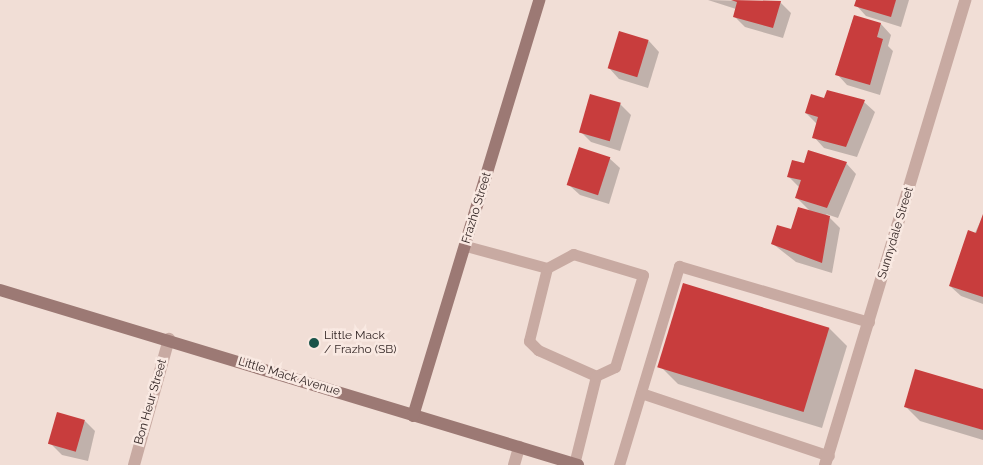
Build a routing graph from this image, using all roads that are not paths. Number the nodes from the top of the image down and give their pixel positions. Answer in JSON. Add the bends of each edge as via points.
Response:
{"nodes":[{"id":1,"x":539,"y":0,"type":"edge"},
{"id":2,"x":965,"y":0,"type":"edge"},
{"id":3,"x":466,"y":246,"type":"junction"},
{"id":4,"x":547,"y":268,"type":"junction"},
{"id":5,"x":0,"y":290,"type":"edge"},
{"id":6,"x":869,"y":322,"type":"junction"},
{"id":7,"x":169,"y":339,"type":"junction"},
{"id":8,"x":596,"y":376,"type":"junction"},
{"id":9,"x":641,"y":394,"type":"junction"},
{"id":10,"x":413,"y":416,"type":"junction"},
{"id":11,"x":519,"y":447,"type":"junction"},
{"id":12,"x":827,"y":461,"type":"edge"},
{"id":13,"x":137,"y":464,"type":"edge"},
{"id":14,"x":576,"y":464,"type":"edge"},
{"id":15,"x":514,"y":465,"type":"edge"},
{"id":16,"x":619,"y":465,"type":"edge"}],
"edges":[{"from":1,"to":3,"type":"main road","name":"Frazho Street"},
{"from":2,"to":6,"type":"street","name":"Sunnydale Street"},
{"from":3,"to":4,"type":"lane"},
{"from":3,"to":10,"type":"main road","name":"Frazho Street"},
{"from":4,"to":8,"type":"lane","via":[[529,341],[538,350]]},
{"from":4,"to":8,"type":"lane","via":[[573,254],[643,275],[615,366]]},
{"from":5,"to":7,"type":"main road","name":"Little Mack Avenue"},
{"from":6,"to":9,"type":"lane","via":[[679,266]]},
{"from":6,"to":12,"type":"street","name":"Sunnydale Street"},
{"from":7,"to":10,"type":"main road","name":"Little Mack Avenue"},
{"from":7,"to":13,"type":"street","name":"Bon Heur Street"},
{"from":8,"to":14,"type":"lane"},
{"from":9,"to":12,"type":"lane"},
{"from":9,"to":16,"type":"lane"},
{"from":10,"to":11,"type":"main road","name":"Little Mack Avenue"},
{"from":11,"to":14,"type":"main road","name":"Little Mack Avenue"},
{"from":11,"to":15,"type":"street"}]}
